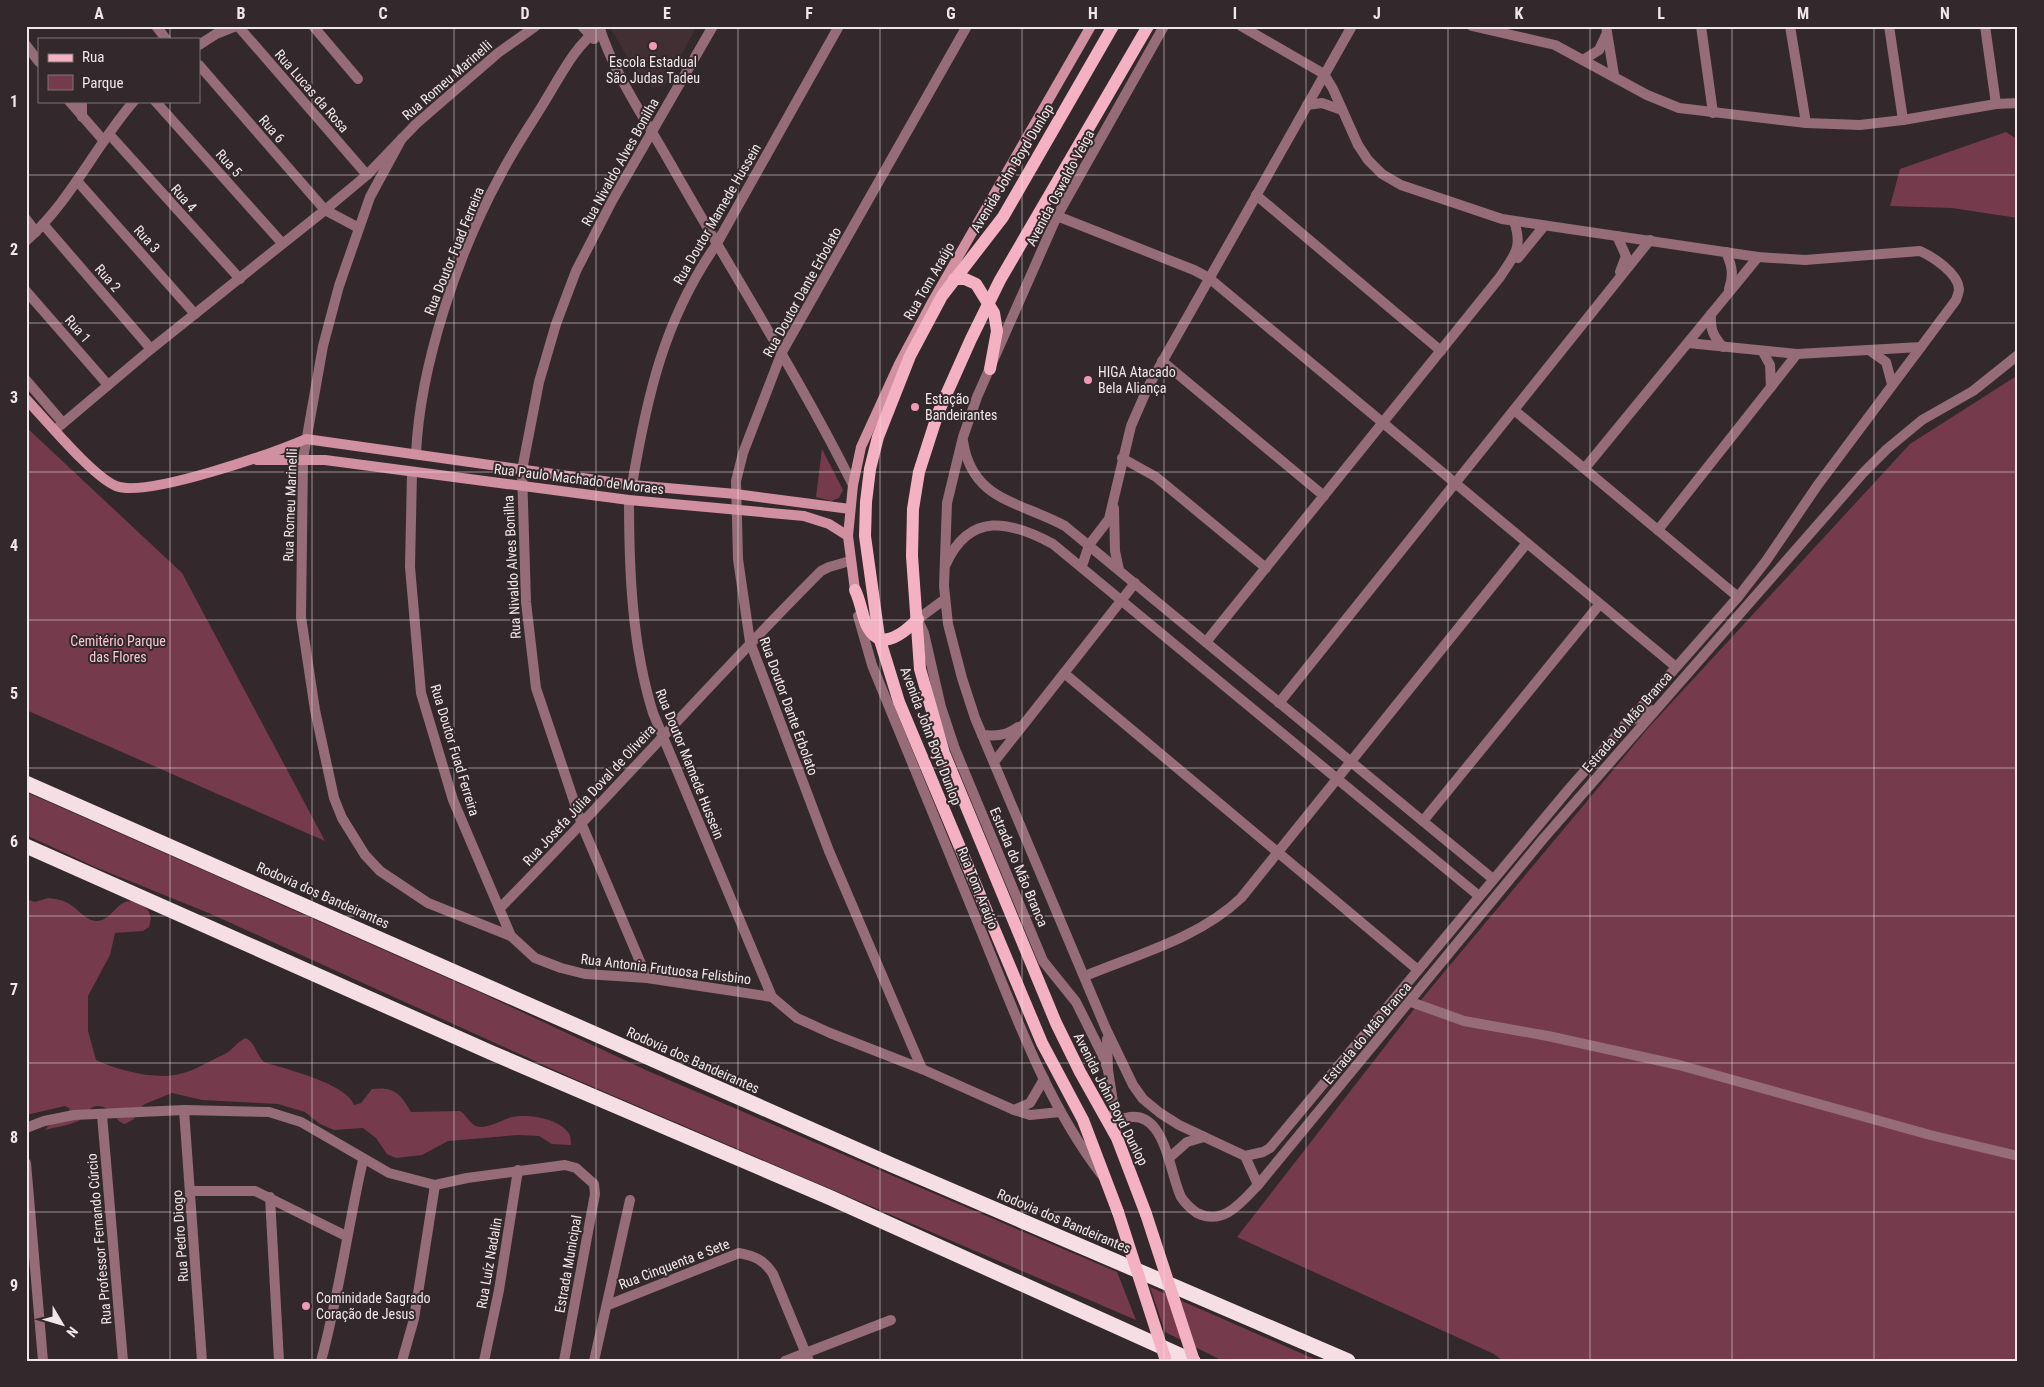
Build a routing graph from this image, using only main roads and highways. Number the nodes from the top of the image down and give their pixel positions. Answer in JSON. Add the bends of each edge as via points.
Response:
{"nodes":[{"id":1,"x":1091,"y":26,"type":"edge"},
{"id":2,"x":1113,"y":26,"type":"edge"},
{"id":3,"x":1148,"y":26,"type":"edge"},
{"id":4,"x":954,"y":279,"type":"junction"},
{"id":5,"x":942,"y":296,"type":"junction"},
{"id":6,"x":988,"y":302,"type":"junction"},
{"id":7,"x":931,"y":304,"type":"junction"},
{"id":8,"x":899,"y":364,"type":"junction"},
{"id":9,"x":990,"y":368,"type":"road end"},
{"id":10,"x":901,"y":378,"type":"junction"},
{"id":11,"x":26,"y":399,"type":"edge"},
{"id":12,"x":246,"y":460,"type":"junction"},
{"id":13,"x":850,"y":509,"type":"junction"},
{"id":14,"x":848,"y":536,"type":"junction"},
{"id":15,"x":855,"y":590,"type":"joint"},
{"id":16,"x":918,"y":619,"type":"junction"},
{"id":17,"x":879,"y":637,"type":"junction"},
{"id":18,"x":26,"y":783,"type":"edge"},
{"id":19,"x":26,"y":846,"type":"edge"},
{"id":20,"x":1166,"y":1361,"type":"edge"},
{"id":21,"x":1193,"y":1361,"type":"edge"},
{"id":22,"x":1348,"y":1361,"type":"edge"}],
"edges":[{"from":1,"to":7,"type":"main road","name":"Rua Tom Araújo"},
{"from":2,"to":4,"type":"main road","name":"Avenida John Boyd Dunlop","via":[[1003,217]]},
{"from":3,"to":6,"type":"main road","name":"Avenida John Boyd Dunlop"},
{"from":4,"to":5,"type":"main road","name":"Avenida John Boyd Dunlop"},
{"from":4,"to":6,"type":"main road","via":[[970,280],[976,284]]},
{"from":5,"to":7,"type":"main road"},
{"from":5,"to":10,"type":"main road","name":"Avenida John Boyd Dunlop"},
{"from":6,"to":9,"type":"main road","via":[[997,331]]},
{"from":6,"to":16,"type":"main road","name":"Avenida John Boyd Dunlop","via":[[938,414],[919,472],[913,509],[912,556]]},
{"from":7,"to":8,"type":"main road","name":"Rua Tom Araújo"},
{"from":8,"to":10,"type":"main road"},
{"from":8,"to":13,"type":"main road","name":"Rua Tom Araújo","via":[[861,447]]},
{"from":10,"to":17,"type":"main road","name":"Avenida John Boyd Dunlop","via":[[878,437],[866,502],[865,536]]},
{"from":11,"to":12,"type":"main road","via":[[116,486],[137,490]]},
{"from":12,"to":13,"type":"main road","name":"Rua Paulo Machado de Moraes","via":[[306,438],[522,470]]},
{"from":12,"to":14,"type":"main road","name":"Rua Paulo Machado de Moraes","via":[[303,459],[629,500],[804,516],[818,519]]},
{"from":13,"to":14,"type":"main road"},
{"from":14,"to":15,"type":"main road"},
{"from":15,"to":17,"type":"main road","via":[[868,628]]},
{"from":16,"to":17,"type":"main road","via":[[896,638]]},
{"from":16,"to":21,"type":"main road","name":"Avenida John Boyd Dunlop","bridge":true,"via":[[920,669],[944,753],[1056,1023],[1117,1138],[1146,1214]]},
{"from":17,"to":20,"type":"main road","name":"Avenida John Boyd Dunlop","bridge":true,"via":[[899,702],[1042,1043],[1084,1120],[1118,1212]]},
{"from":18,"to":22,"type":"highway","name":"Rodovia dos Bandeirantes","via":[[883,1162]]},
{"from":19,"to":21,"type":"highway","via":[[830,1198]]}]}
